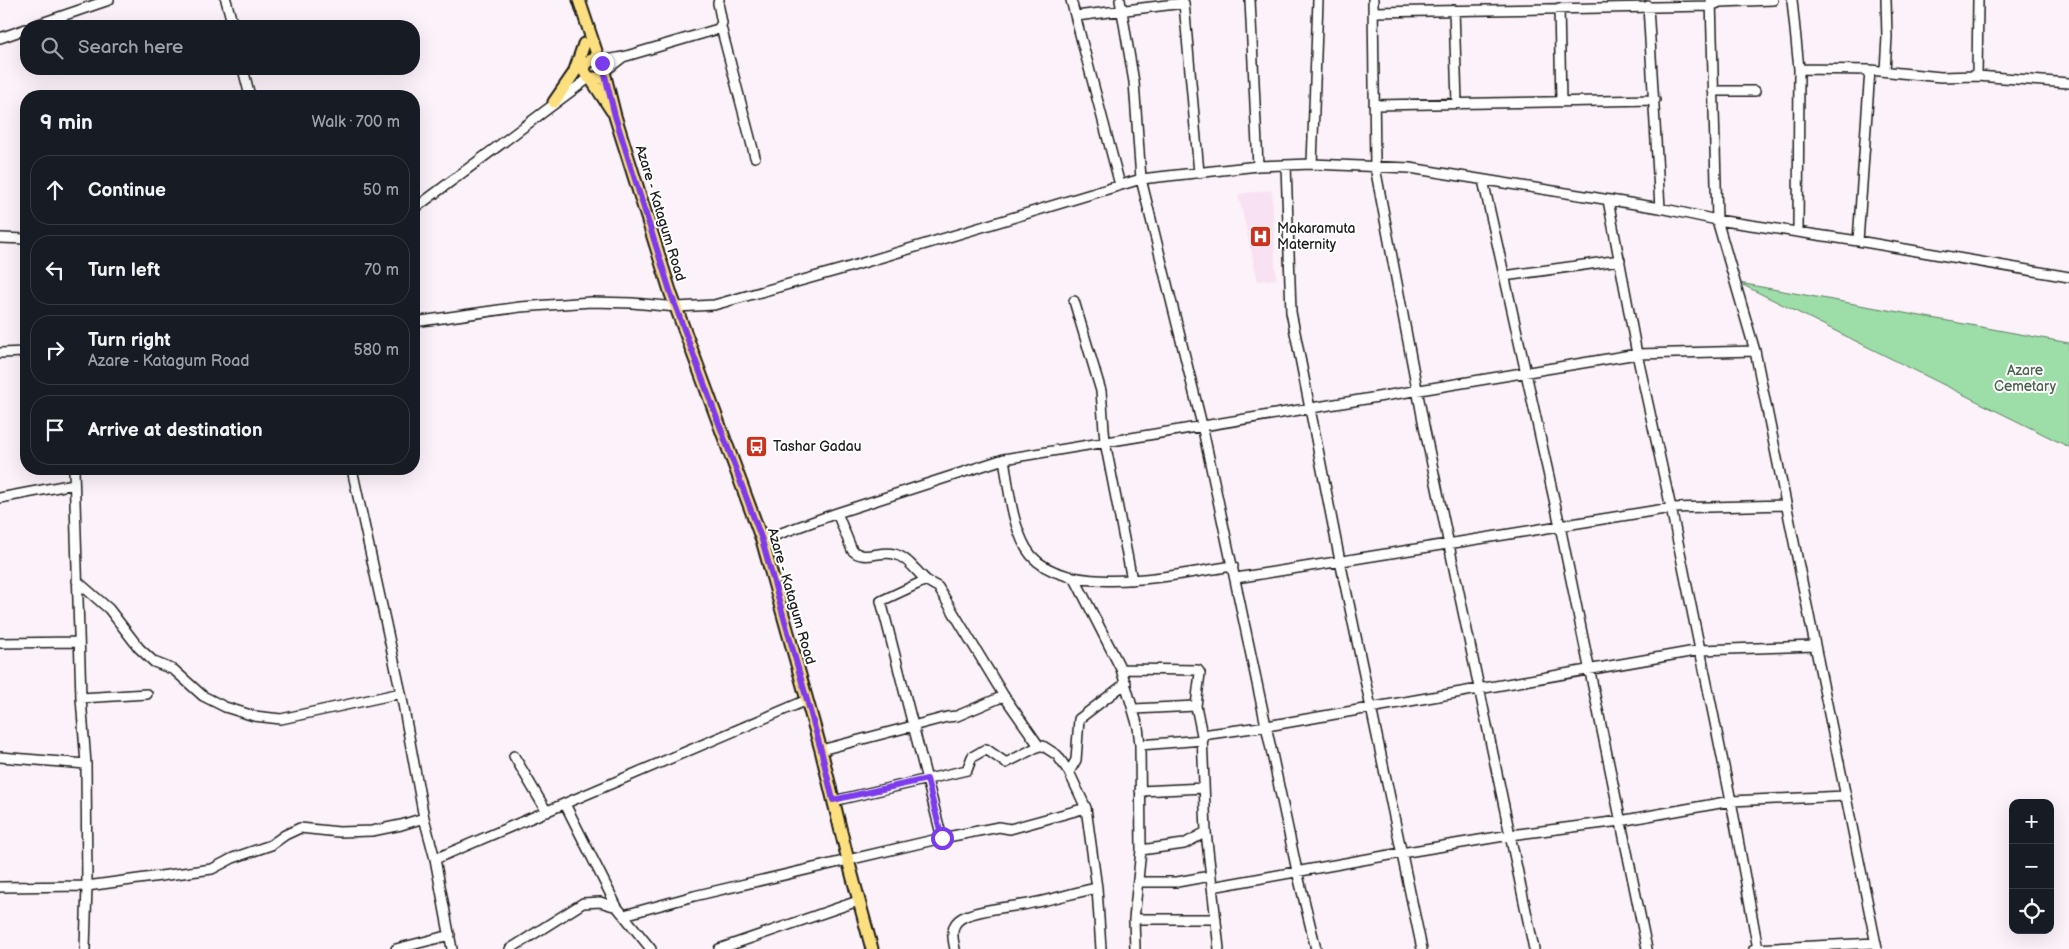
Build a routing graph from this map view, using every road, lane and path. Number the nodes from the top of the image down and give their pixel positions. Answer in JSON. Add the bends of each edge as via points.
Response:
{"nodes":[{"id":1,"x":109,"y":0,"type":"edge"},
{"id":2,"x":226,"y":0,"type":"edge"},
{"id":3,"x":579,"y":0,"type":"edge"},
{"id":4,"x":719,"y":0,"type":"edge"},
{"id":5,"x":1071,"y":0,"type":"edge"},
{"id":6,"x":1120,"y":0,"type":"edge"},
{"id":7,"x":1250,"y":0,"type":"edge"},
{"id":8,"x":1318,"y":0,"type":"edge"},
{"id":9,"x":1373,"y":0,"type":"edge"},
{"id":10,"x":1472,"y":0,"type":"edge"},
{"id":11,"x":1773,"y":0,"type":"edge"},
{"id":12,"x":1792,"y":0,"type":"edge"},
{"id":13,"x":1886,"y":0,"type":"edge"},
{"id":14,"x":1978,"y":0,"type":"edge"},
{"id":15,"x":1711,"y":3,"type":"edge"},
{"id":16,"x":1648,"y":6,"type":"junction"},
{"id":17,"x":1559,"y":8,"type":"junction"},
{"id":18,"x":1454,"y":10,"type":"junction"},
{"id":19,"x":1472,"y":10,"type":"junction"},
{"id":20,"x":1122,"y":11,"type":"junction"},
{"id":21,"x":1374,"y":12,"type":"junction"},
{"id":22,"x":583,"y":13,"type":"junction"},
{"id":23,"x":1076,"y":16,"type":"junction"},
{"id":24,"x":51,"y":20,"type":"edge"},
{"id":25,"x":231,"y":20,"type":"edge"},
{"id":26,"x":721,"y":27,"type":"junction"},
{"id":27,"x":20,"y":30,"type":"edge"},
{"id":28,"x":0,"y":38,"type":"edge"},
{"id":29,"x":584,"y":44,"type":"junction"},
{"id":30,"x":586,"y":63,"type":"junction"},
{"id":31,"x":602,"y":66,"type":"junction"},
{"id":32,"x":1799,"y":69,"type":"junction"},
{"id":33,"x":1870,"y":70,"type":"junction"},
{"id":34,"x":1885,"y":71,"type":"junction"},
{"id":35,"x":245,"y":75,"type":"edge"},
{"id":36,"x":1977,"y":76,"type":"junction"},
{"id":37,"x":590,"y":78,"type":"junction"},
{"id":38,"x":2069,"y":83,"type":"edge"},
{"id":39,"x":248,"y":90,"type":"edge"},
{"id":40,"x":1714,"y":90,"type":"junction"},
{"id":41,"x":1755,"y":90,"type":"dead end"},
{"id":42,"x":1655,"y":100,"type":"junction"},
{"id":43,"x":1561,"y":101,"type":"junction"},
{"id":44,"x":554,"y":102,"type":"junction"},
{"id":45,"x":1457,"y":103,"type":"junction"},
{"id":46,"x":1374,"y":105,"type":"junction"},
{"id":47,"x":615,"y":116,"type":"junction"},
{"id":48,"x":755,"y":157,"type":"dead end"},
{"id":49,"x":1312,"y":164,"type":"junction"},
{"id":50,"x":1286,"y":165,"type":"junction"},
{"id":51,"x":1258,"y":166,"type":"junction"},
{"id":52,"x":1375,"y":167,"type":"junction"},
{"id":53,"x":1199,"y":172,"type":"junction"},
{"id":54,"x":1140,"y":179,"type":"junction"},
{"id":55,"x":1483,"y":180,"type":"junction"},
{"id":56,"x":1120,"y":185,"type":"junction"},
{"id":57,"x":1608,"y":200,"type":"junction"},
{"id":58,"x":420,"y":204,"type":"edge"},
{"id":59,"x":1660,"y":208,"type":"junction"},
{"id":60,"x":1717,"y":220,"type":"junction"},
{"id":61,"x":1798,"y":232,"type":"junction"},
{"id":62,"x":0,"y":238,"type":"edge"},
{"id":63,"x":20,"y":239,"type":"edge"},
{"id":64,"x":1858,"y":241,"type":"junction"},
{"id":65,"x":1620,"y":260,"type":"junction"},
{"id":66,"x":1504,"y":276,"type":"junction"},
{"id":67,"x":2069,"y":277,"type":"edge"},
{"id":68,"x":1074,"y":301,"type":"dead end"},
{"id":69,"x":676,"y":307,"type":"junction"},
{"id":70,"x":420,"y":321,"type":"edge"},
{"id":71,"x":1755,"y":351,"type":"junction"},
{"id":72,"x":20,"y":352,"type":"edge"},
{"id":73,"x":0,"y":353,"type":"edge"},
{"id":74,"x":1637,"y":354,"type":"junction"},
{"id":75,"x":1526,"y":372,"type":"junction"},
{"id":76,"x":1417,"y":390,"type":"junction"},
{"id":77,"x":1310,"y":408,"type":"junction"},
{"id":78,"x":1202,"y":426,"type":"junction"},
{"id":79,"x":1105,"y":442,"type":"junction"},
{"id":80,"x":1004,"y":459,"type":"junction"},
{"id":81,"x":74,"y":475,"type":"edge"},
{"id":82,"x":353,"y":475,"type":"edge"},
{"id":83,"x":74,"y":484,"type":"junction"},
{"id":84,"x":0,"y":498,"type":"edge"},
{"id":85,"x":1786,"y":505,"type":"junction"},
{"id":86,"x":1671,"y":508,"type":"junction"},
{"id":87,"x":837,"y":513,"type":"junction"},
{"id":88,"x":1560,"y":526,"type":"junction"},
{"id":89,"x":762,"y":540,"type":"junction"},
{"id":90,"x":1450,"y":543,"type":"junction"},
{"id":91,"x":1340,"y":561,"type":"junction"},
{"id":92,"x":1234,"y":566,"type":"junction"},
{"id":93,"x":1074,"y":577,"type":"junction"},
{"id":94,"x":1236,"y":578,"type":"junction"},
{"id":95,"x":926,"y":580,"type":"junction"},
{"id":96,"x":1132,"y":580,"type":"junction"},
{"id":97,"x":77,"y":581,"type":"junction"},
{"id":98,"x":79,"y":642,"type":"junction"},
{"id":99,"x":0,"y":643,"type":"edge"},
{"id":100,"x":1815,"y":646,"type":"junction"},
{"id":101,"x":1701,"y":650,"type":"junction"},
{"id":102,"x":1121,"y":669,"type":"junction"},
{"id":103,"x":1589,"y":670,"type":"junction"},
{"id":104,"x":1126,"y":683,"type":"junction"},
{"id":105,"x":1480,"y":689,"type":"junction"},
{"id":106,"x":401,"y":693,"type":"junction"},
{"id":107,"x":147,"y":694,"type":"dead end"},
{"id":108,"x":1004,"y":696,"type":"junction"},
{"id":109,"x":81,"y":698,"type":"junction"},
{"id":110,"x":807,"y":700,"type":"junction"},
{"id":111,"x":1196,"y":706,"type":"junction"},
{"id":112,"x":1371,"y":707,"type":"junction"},
{"id":113,"x":1134,"y":709,"type":"junction"},
{"id":114,"x":1267,"y":726,"type":"junction"},
{"id":115,"x":913,"y":727,"type":"junction"},
{"id":116,"x":1202,"y":738,"type":"junction"},
{"id":117,"x":1140,"y":745,"type":"junction"},
{"id":118,"x":1039,"y":746,"type":"junction"},
{"id":119,"x":821,"y":750,"type":"junction"},
{"id":120,"x":514,"y":756,"type":"dead end"},
{"id":121,"x":0,"y":758,"type":"edge"},
{"id":122,"x":86,"y":764,"type":"junction"},
{"id":123,"x":1070,"y":772,"type":"junction"},
{"id":124,"x":927,"y":779,"type":"junction"},
{"id":125,"x":1204,"y":788,"type":"junction"},
{"id":126,"x":1140,"y":791,"type":"junction"},
{"id":127,"x":1846,"y":796,"type":"junction"},
{"id":128,"x":833,"y":800,"type":"junction"},
{"id":129,"x":1731,"y":800,"type":"junction"},
{"id":130,"x":565,"y":804,"type":"junction"},
{"id":131,"x":1086,"y":808,"type":"junction"},
{"id":132,"x":546,"y":812,"type":"junction"},
{"id":133,"x":424,"y":818,"type":"junction"},
{"id":134,"x":1620,"y":821,"type":"junction"},
{"id":135,"x":1206,"y":832,"type":"junction"},
{"id":136,"x":1510,"y":835,"type":"junction"},
{"id":137,"x":942,"y":838,"type":"junction"},
{"id":138,"x":1141,"y":850,"type":"junction"},
{"id":139,"x":1402,"y":852,"type":"junction"},
{"id":140,"x":435,"y":859,"type":"junction"},
{"id":141,"x":848,"y":860,"type":"junction"},
{"id":142,"x":1297,"y":871,"type":"junction"},
{"id":143,"x":1210,"y":876,"type":"junction"},
{"id":144,"x":1139,"y":882,"type":"junction"},
{"id":145,"x":87,"y":886,"type":"junction"},
{"id":146,"x":0,"y":887,"type":"edge"},
{"id":147,"x":1212,"y":887,"type":"junction"},
{"id":148,"x":1097,"y":888,"type":"junction"},
{"id":149,"x":611,"y":896,"type":"junction"},
{"id":150,"x":858,"y":901,"type":"junction"},
{"id":151,"x":600,"y":902,"type":"junction"},
{"id":152,"x":617,"y":907,"type":"junction"},
{"id":153,"x":624,"y":915,"type":"junction"},
{"id":154,"x":1134,"y":919,"type":"junction"},
{"id":155,"x":1216,"y":919,"type":"junction"},
{"id":156,"x":450,"y":935,"type":"junction"},
{"id":157,"x":1876,"y":946,"type":"edge"},
{"id":158,"x":85,"y":949,"type":"edge"},
{"id":159,"x":396,"y":949,"type":"edge"},
{"id":160,"x":452,"y":949,"type":"edge"},
{"id":161,"x":510,"y":949,"type":"edge"},
{"id":162,"x":651,"y":949,"type":"edge"},
{"id":163,"x":719,"y":949,"type":"edge"},
{"id":164,"x":872,"y":949,"type":"edge"},
{"id":165,"x":955,"y":949,"type":"edge"},
{"id":166,"x":1101,"y":949,"type":"edge"},
{"id":167,"x":1135,"y":949,"type":"edge"},
{"id":168,"x":1219,"y":949,"type":"edge"},
{"id":169,"x":1316,"y":949,"type":"edge"},
{"id":170,"x":1422,"y":949,"type":"edge"},
{"id":171,"x":1534,"y":949,"type":"edge"},
{"id":172,"x":1647,"y":949,"type":"edge"},
{"id":173,"x":1757,"y":949,"type":"edge"}],
"edges":[{"from":1,"to":24,"type":"street"},
{"from":2,"to":25,"type":"street"},
{"from":3,"to":22,"type":"main road","name":"Azare - Katagum Road"},
{"from":4,"to":26,"type":"street"},
{"from":5,"to":23,"type":"street"},
{"from":6,"to":20,"type":"street"},
{"from":7,"to":51,"type":"street"},
{"from":8,"to":49,"type":"street"},
{"from":9,"to":21,"type":"street"},
{"from":10,"to":19,"type":"street"},
{"from":11,"to":15,"type":"street"},
{"from":12,"to":32,"type":"street"},
{"from":13,"to":34,"type":"street","via":[[1888,37]]},
{"from":14,"to":36,"type":"street"},
{"from":15,"to":16,"type":"street"},
{"from":15,"to":40,"type":"street"},
{"from":16,"to":17,"type":"street"},
{"from":16,"to":42,"type":"street"},
{"from":17,"to":19,"type":"street"},
{"from":17,"to":43,"type":"street"},
{"from":18,"to":19,"type":"street"},
{"from":18,"to":21,"type":"street"},
{"from":18,"to":45,"type":"street"},
{"from":20,"to":23,"type":"street"},
{"from":20,"to":53,"type":"street","via":[[1184,3]]},
{"from":20,"to":54,"type":"street","via":[[1134,82]]},
{"from":21,"to":46,"type":"street"},
{"from":22,"to":29,"type":"main road","name":"Azare - Katagum Road"},
{"from":22,"to":31,"type":"main road","name":"Azare - Katagum Road"},
{"from":23,"to":56,"type":"street"},
{"from":26,"to":31,"type":"street"},
{"from":26,"to":48,"type":"street"},
{"from":27,"to":28,"type":"street"},
{"from":29,"to":30,"type":"main road","name":"Azare - Katagum Road"},
{"from":29,"to":44,"type":"main road","via":[[574,73]]},
{"from":30,"to":31,"type":"main road","via":[[594,59]]},
{"from":30,"to":37,"type":"main road","name":"Azare - Katagum Road","via":[[584,71]]},
{"from":31,"to":37,"type":"main road","via":[[600,78]]},
{"from":31,"to":47,"type":"main road","name":"Azare - Katagum Road"},
{"from":32,"to":33,"type":"street"},
{"from":32,"to":61,"type":"street"},
{"from":33,"to":34,"type":"street"},
{"from":33,"to":64,"type":"street"},
{"from":34,"to":36,"type":"street","via":[[1941,77]]},
{"from":35,"to":39,"type":"street"},
{"from":36,"to":38,"type":"street"},
{"from":37,"to":44,"type":"street"},
{"from":37,"to":47,"type":"main road","name":"Azare - Katagum Road"},
{"from":40,"to":41,"type":"street"},
{"from":40,"to":60,"type":"street"},
{"from":42,"to":43,"type":"street"},
{"from":42,"to":59,"type":"street"},
{"from":43,"to":45,"type":"street"},
{"from":44,"to":58,"type":"street"},
{"from":45,"to":46,"type":"street"},
{"from":46,"to":52,"type":"street"},
{"from":47,"to":69,"type":"main road","name":"Azare - Katagum Road"},
{"from":49,"to":50,"type":"street"},
{"from":49,"to":52,"type":"street"},
{"from":50,"to":51,"type":"street"},
{"from":50,"to":77,"type":"street","via":[[1291,312]]},
{"from":51,"to":53,"type":"street"},
{"from":52,"to":55,"type":"street","via":[[1410,168]]},
{"from":52,"to":76,"type":"street"},
{"from":53,"to":54,"type":"street"},
{"from":54,"to":56,"type":"street"},
{"from":54,"to":78,"type":"street"},
{"from":55,"to":57,"type":"street"},
{"from":55,"to":66,"type":"street"},
{"from":56,"to":69,"type":"street","via":[[731,302]]},
{"from":57,"to":59,"type":"street"},
{"from":57,"to":65,"type":"street"},
{"from":59,"to":60,"type":"street"},
{"from":60,"to":61,"type":"street"},
{"from":60,"to":71,"type":"street"},
{"from":61,"to":64,"type":"street"},
{"from":62,"to":63,"type":"street"},
{"from":64,"to":67,"type":"street"},
{"from":65,"to":66,"type":"street"},
{"from":65,"to":74,"type":"street"},
{"from":66,"to":75,"type":"street"},
{"from":68,"to":79,"type":"street","via":[[1101,391]]},
{"from":69,"to":70,"type":"street","via":[[591,302],[520,307]]},
{"from":69,"to":89,"type":"main road","name":"Azare - Katagum Road"},
{"from":71,"to":74,"type":"street"},
{"from":71,"to":85,"type":"street"},
{"from":72,"to":73,"type":"street"},
{"from":74,"to":75,"type":"street"},
{"from":74,"to":86,"type":"street"},
{"from":75,"to":76,"type":"street"},
{"from":75,"to":88,"type":"street"},
{"from":76,"to":77,"type":"street"},
{"from":76,"to":90,"type":"street"},
{"from":77,"to":78,"type":"street"},
{"from":77,"to":91,"type":"street"},
{"from":78,"to":79,"type":"street"},
{"from":78,"to":92,"type":"street"},
{"from":79,"to":80,"type":"street"},
{"from":79,"to":96,"type":"street"},
{"from":80,"to":87,"type":"street"},
{"from":80,"to":93,"type":"street","via":[[1016,526],[1027,550],[1043,565]]},
{"from":81,"to":83,"type":"street"},
{"from":82,"to":106,"type":"street"},
{"from":83,"to":84,"type":"street"},
{"from":83,"to":97,"type":"street"},
{"from":85,"to":86,"type":"street"},
{"from":85,"to":100,"type":"street"},
{"from":86,"to":88,"type":"street"},
{"from":86,"to":101,"type":"street"},
{"from":87,"to":89,"type":"street"},
{"from":87,"to":95,"type":"street","via":[[856,554],[896,554]]},
{"from":88,"to":90,"type":"street"},
{"from":88,"to":103,"type":"street"},
{"from":89,"to":110,"type":"main road","name":"Azare - Katagum Road"},
{"from":90,"to":91,"type":"street"},
{"from":90,"to":105,"type":"street"},
{"from":91,"to":94,"type":"street"},
{"from":91,"to":112,"type":"street"},
{"from":92,"to":94,"type":"street"},
{"from":92,"to":96,"type":"street"},
{"from":93,"to":96,"type":"street"},
{"from":93,"to":102,"type":"street"},
{"from":94,"to":114,"type":"street"},
{"from":95,"to":108,"type":"street","via":[[938,587]]},
{"from":95,"to":115,"type":"street","via":[[881,601]]},
{"from":97,"to":98,"type":"street"},
{"from":97,"to":106,"type":"street","via":[[109,609],[154,662],[174,670],[203,696],[225,707],[254,716],[281,719]]},
{"from":98,"to":99,"type":"street"},
{"from":98,"to":109,"type":"street"},
{"from":100,"to":101,"type":"street"},
{"from":100,"to":127,"type":"street"},
{"from":101,"to":103,"type":"street"},
{"from":101,"to":129,"type":"street"},
{"from":102,"to":104,"type":"street"},
{"from":102,"to":111,"type":"street","via":[[1198,670]]},
{"from":103,"to":105,"type":"street"},
{"from":103,"to":134,"type":"street"},
{"from":104,"to":113,"type":"street"},
{"from":104,"to":123,"type":"street","via":[[1079,719],[1076,760]]},
{"from":105,"to":112,"type":"street"},
{"from":105,"to":136,"type":"street"},
{"from":106,"to":133,"type":"street"},
{"from":107,"to":109,"type":"street"},
{"from":108,"to":115,"type":"street","via":[[957,716]]},
{"from":108,"to":118,"type":"street"},
{"from":109,"to":122,"type":"street"},
{"from":110,"to":119,"type":"main road","name":"Azare - Katagum Road"},
{"from":110,"to":130,"type":"street"},
{"from":111,"to":113,"type":"street"},
{"from":111,"to":116,"type":"street"},
{"from":112,"to":114,"type":"street"},
{"from":112,"to":139,"type":"street"},
{"from":113,"to":117,"type":"street"},
{"from":114,"to":116,"type":"street"},
{"from":114,"to":142,"type":"street"},
{"from":115,"to":119,"type":"street"},
{"from":115,"to":124,"type":"street"},
{"from":116,"to":117,"type":"street"},
{"from":116,"to":125,"type":"street"},
{"from":117,"to":126,"type":"street"},
{"from":118,"to":123,"type":"street","via":[[1057,755]]},
{"from":118,"to":124,"type":"street","via":[[1006,763],[986,749],[972,757],[967,770]]},
{"from":119,"to":128,"type":"main road","name":"Azare - Katagum Road"},
{"from":120,"to":132,"type":"street"},
{"from":121,"to":122,"type":"street"},
{"from":122,"to":145,"type":"street"},
{"from":123,"to":131,"type":"street"},
{"from":124,"to":128,"type":"street"},
{"from":124,"to":137,"type":"street"},
{"from":125,"to":126,"type":"street"},
{"from":125,"to":135,"type":"street"},
{"from":126,"to":138,"type":"street"},
{"from":127,"to":129,"type":"street"},
{"from":127,"to":157,"type":"street"},
{"from":128,"to":141,"type":"main road","name":"Azare - Katagum Road"},
{"from":129,"to":134,"type":"street"},
{"from":129,"to":173,"type":"street"},
{"from":130,"to":132,"type":"street"},
{"from":130,"to":149,"type":"street"},
{"from":131,"to":137,"type":"street","via":[[1010,829],[999,827]]},
{"from":131,"to":148,"type":"street"},
{"from":132,"to":140,"type":"street"},
{"from":133,"to":140,"type":"street"},
{"from":133,"to":145,"type":"street","via":[[372,831],[300,828],[270,846],[212,869]]},
{"from":134,"to":136,"type":"street"},
{"from":134,"to":172,"type":"street"},
{"from":135,"to":138,"type":"street","via":[[1184,844]]},
{"from":135,"to":143,"type":"street"},
{"from":136,"to":139,"type":"street"},
{"from":136,"to":171,"type":"street"},
{"from":137,"to":141,"type":"street"},
{"from":138,"to":144,"type":"street"},
{"from":139,"to":142,"type":"street"},
{"from":139,"to":170,"type":"street"},
{"from":140,"to":156,"type":"street"},
{"from":141,"to":150,"type":"main road","name":"Azare - Katagum Road"},
{"from":141,"to":153,"type":"street"},
{"from":142,"to":147,"type":"street"},
{"from":142,"to":169,"type":"street"},
{"from":143,"to":144,"type":"street","via":[[1177,882]]},
{"from":143,"to":147,"type":"street"},
{"from":144,"to":154,"type":"street"},
{"from":145,"to":146,"type":"street"},
{"from":145,"to":158,"type":"street"},
{"from":147,"to":155,"type":"street"},
{"from":148,"to":165,"type":"street","via":[[1007,906],[958,920],[953,929]]},
{"from":148,"to":166,"type":"street"},
{"from":149,"to":151,"type":"street"},
{"from":149,"to":152,"type":"street"},
{"from":150,"to":163,"type":"street"},
{"from":150,"to":164,"type":"main road","name":"Azare - Katagum Road"},
{"from":151,"to":152,"type":"street"},
{"from":151,"to":161,"type":"street","via":[[583,903]]},
{"from":152,"to":153,"type":"street"},
{"from":153,"to":162,"type":"street"},
{"from":154,"to":155,"type":"street"},
{"from":154,"to":167,"type":"street"},
{"from":155,"to":168,"type":"street"},
{"from":156,"to":159,"type":"street"},
{"from":156,"to":160,"type":"street"},
{"from":157,"to":173,"type":"street"}]}
